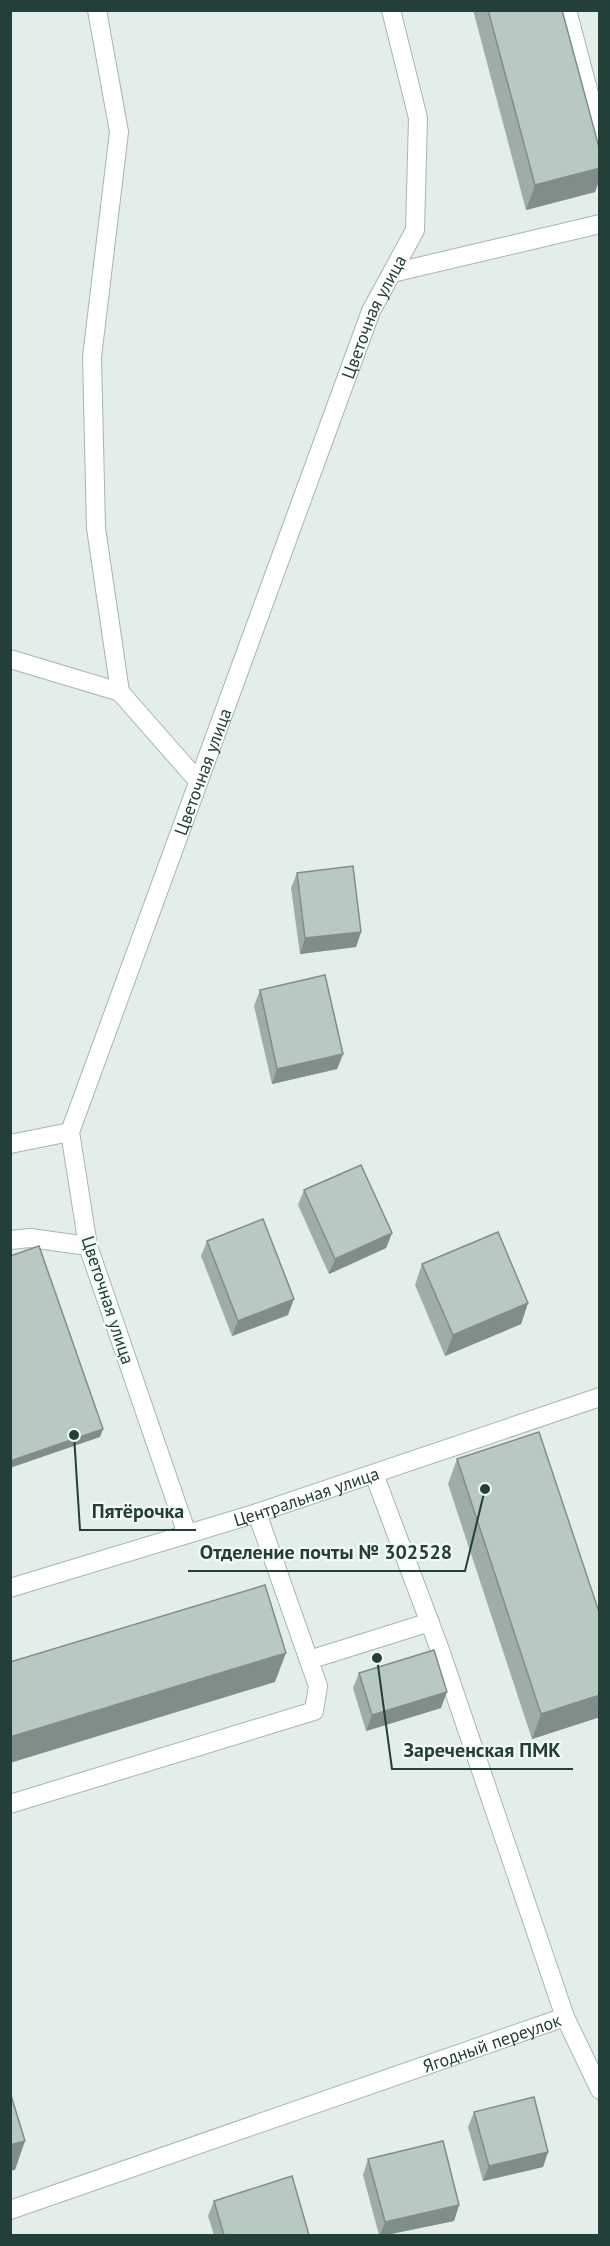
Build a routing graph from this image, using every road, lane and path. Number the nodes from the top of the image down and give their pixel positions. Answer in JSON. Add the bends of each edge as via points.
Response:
{"nodes":[{"id":1,"x":97,"y":10,"type":"edge"},
{"id":2,"x":391,"y":10,"type":"edge"},
{"id":3,"x":567,"y":10,"type":"edge"},
{"id":4,"x":600,"y":135,"type":"edge"},
{"id":5,"x":600,"y":224,"type":"edge"},
{"id":6,"x":392,"y":273,"type":"junction"},
{"id":7,"x":10,"y":659,"type":"edge"},
{"id":8,"x":120,"y":692,"type":"junction"},
{"id":9,"x":198,"y":781,"type":"junction"},
{"id":10,"x":70,"y":1132,"type":"junction"},
{"id":11,"x":10,"y":1144,"type":"edge"},
{"id":12,"x":10,"y":1240,"type":"edge"},
{"id":13,"x":88,"y":1246,"type":"junction"},
{"id":14,"x":600,"y":1397,"type":"edge"},
{"id":15,"x":374,"y":1474,"type":"junction"},
{"id":16,"x":257,"y":1513,"type":"junction"},
{"id":17,"x":187,"y":1534,"type":"junction"},
{"id":18,"x":10,"y":1588,"type":"edge"},
{"id":19,"x":430,"y":1622,"type":"junction"},
{"id":20,"x":309,"y":1660,"type":"junction"},
{"id":21,"x":10,"y":1804,"type":"edge"},
{"id":22,"x":565,"y":2017,"type":"junction"},
{"id":23,"x":600,"y":2090,"type":"edge"},
{"id":24,"x":10,"y":2210,"type":"edge"}],
"edges":[{"from":1,"to":8,"type":"street","via":[[119,132],[92,357],[96,528]]},
{"from":2,"to":6,"type":"street","name":"Цветочная улица","via":[[418,118],[415,230]]},
{"from":3,"to":4,"type":"street"},
{"from":5,"to":6,"type":"street"},
{"from":6,"to":9,"type":"street","name":"Цветочная улица","via":[[371,311]]},
{"from":7,"to":8,"type":"street"},
{"from":8,"to":9,"type":"street"},
{"from":9,"to":10,"type":"street","name":"Цветочная улица"},
{"from":10,"to":11,"type":"street"},
{"from":10,"to":13,"type":"street","name":"Цветочная улица"},
{"from":12,"to":13,"type":"street","via":[[30,1238]]},
{"from":13,"to":17,"type":"street","name":"Цветочная улица"},
{"from":14,"to":15,"type":"street","name":"Центральная улица"},
{"from":15,"to":16,"type":"street","name":"Центральная улица"},
{"from":15,"to":19,"type":"street","name":"Ягодный переулок"},
{"from":16,"to":17,"type":"street","name":"Центральная улица"},
{"from":16,"to":20,"type":"street"},
{"from":17,"to":18,"type":"street","name":"Центральная улица"},
{"from":19,"to":20,"type":"street"},
{"from":19,"to":22,"type":"street","name":"Ягодный переулок"},
{"from":20,"to":21,"type":"street","via":[[318,1686],[314,1711]]},
{"from":22,"to":23,"type":"street"},
{"from":22,"to":24,"type":"street","name":"Ягодный переулок"}]}
